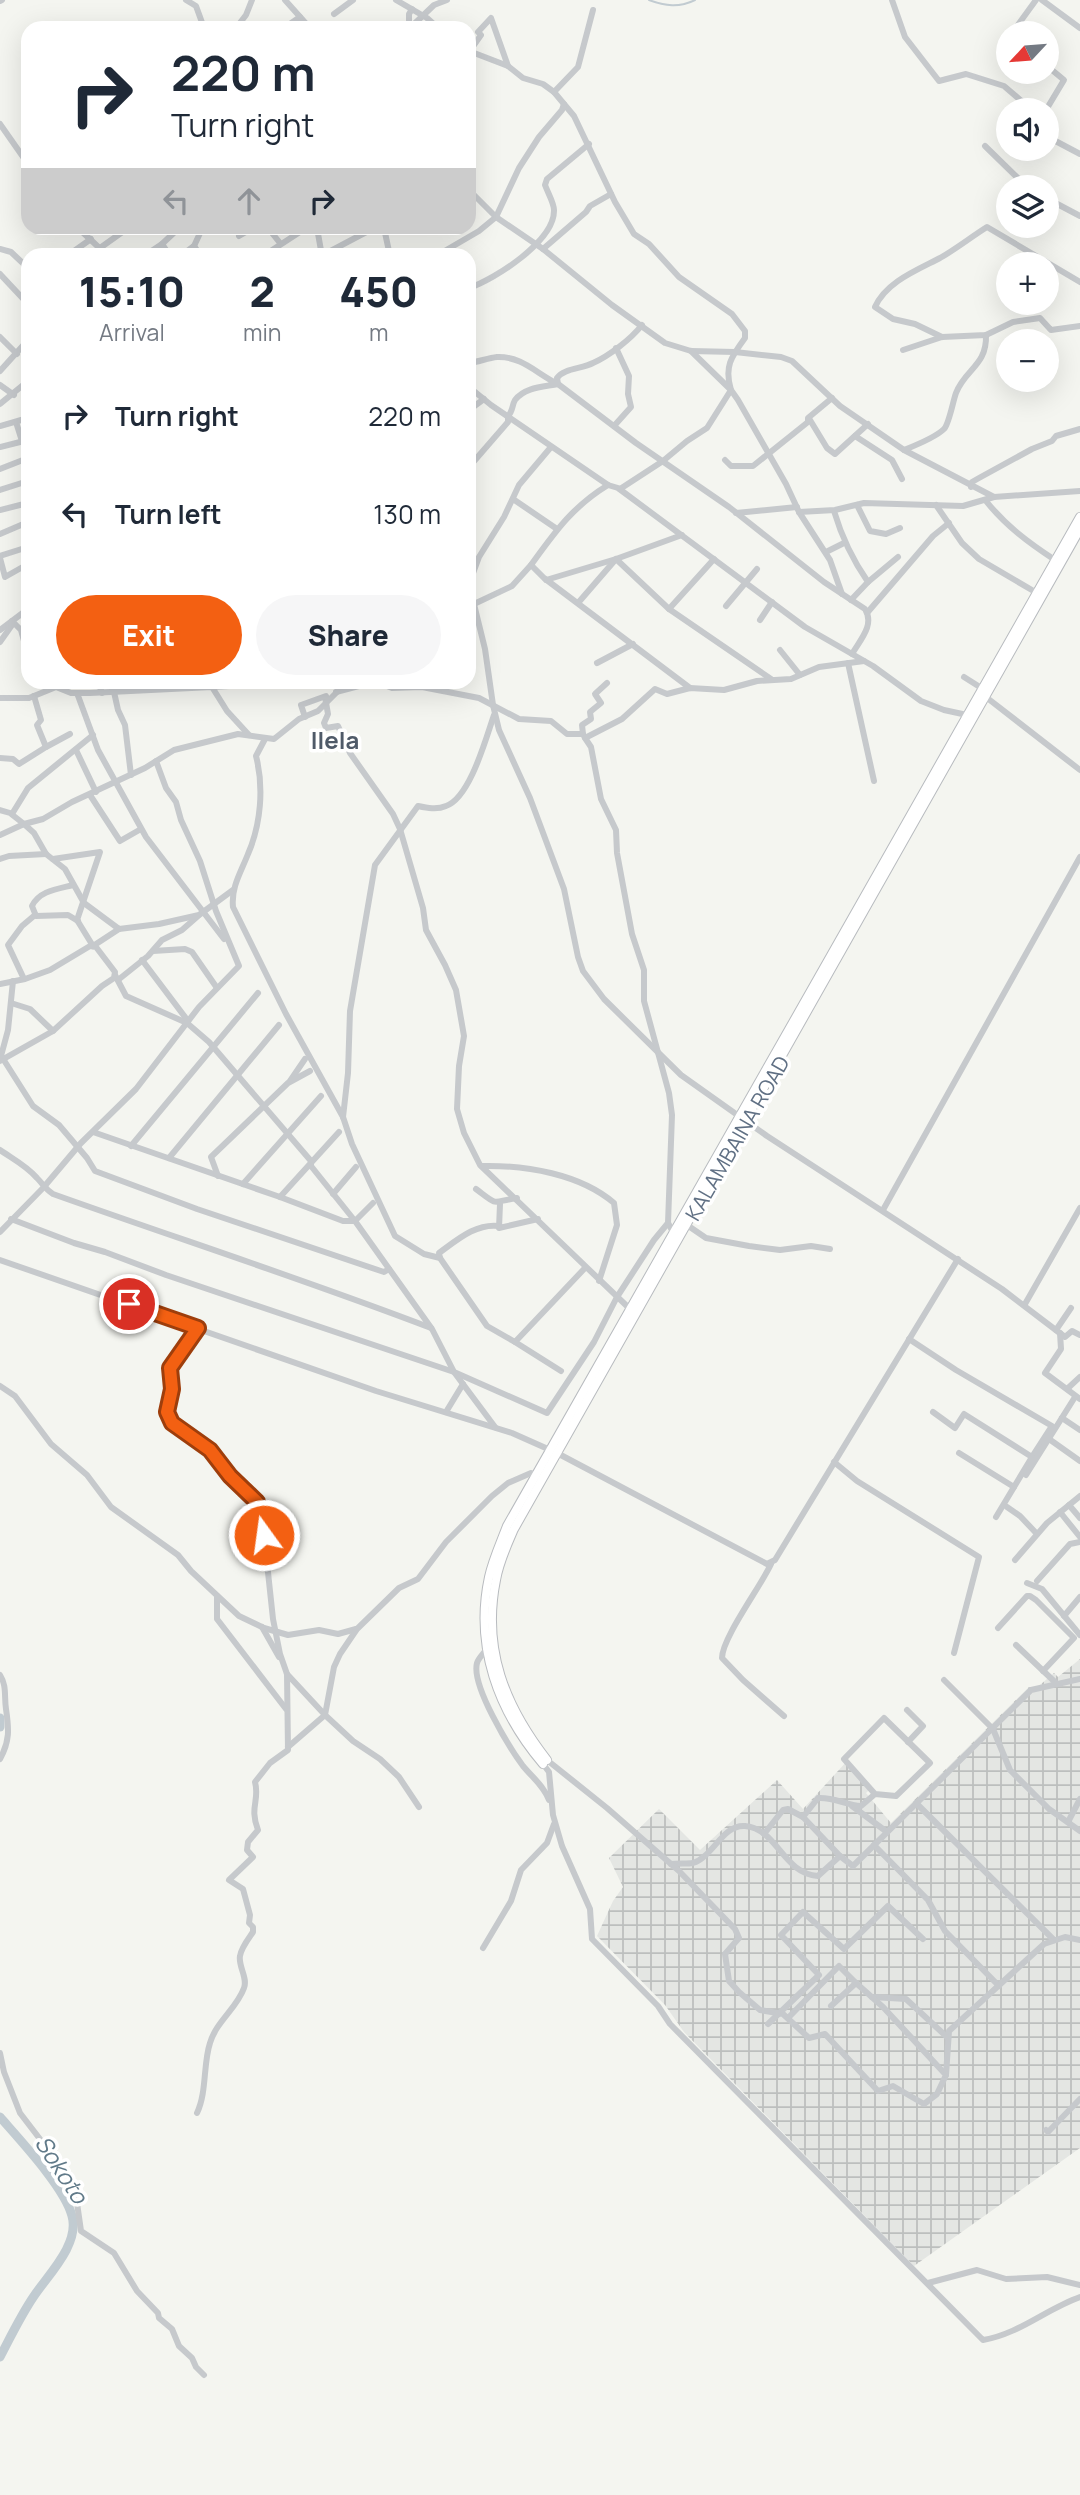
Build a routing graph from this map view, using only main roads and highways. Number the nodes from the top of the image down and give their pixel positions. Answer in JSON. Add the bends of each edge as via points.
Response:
{"nodes":[{"id":1,"x":1080,"y":517,"type":"edge"},
{"id":2,"x":1080,"y":529,"type":"edge"},
{"id":3,"x":984,"y":693,"type":"junction"},
{"id":4,"x":742,"y":1119,"type":"junction"},
{"id":5,"x":554,"y":1452,"type":"junction"},
{"id":6,"x":539,"y":1477,"type":"junction"}],
"edges":[{"from":1,"to":3,"type":"main road"},
{"from":2,"to":3,"type":"main road","name":"KALAMBAINA ROAD"},
{"from":3,"to":4,"type":"main road","name":"KALAMBAINA ROAD"},
{"from":3,"to":4,"type":"main road","via":[[967,715]]},
{"from":4,"to":5,"type":"main road","name":"KALAMBAINA ROAD","via":[[687,1225]]},
{"from":4,"to":5,"type":"main road","via":[[673,1231]]},
{"from":5,"to":6,"type":"main road","name":"KALAMBAINA ROAD"},
{"from":6,"to":6,"type":"main road","name":"KALAMBAINA ROAD","via":[[501,1562],[491,1623],[500,1676],[522,1726],[545,1762],[529,1748],[509,1716],[493,1679],[484,1623],[489,1577],[507,1526]]}]}
